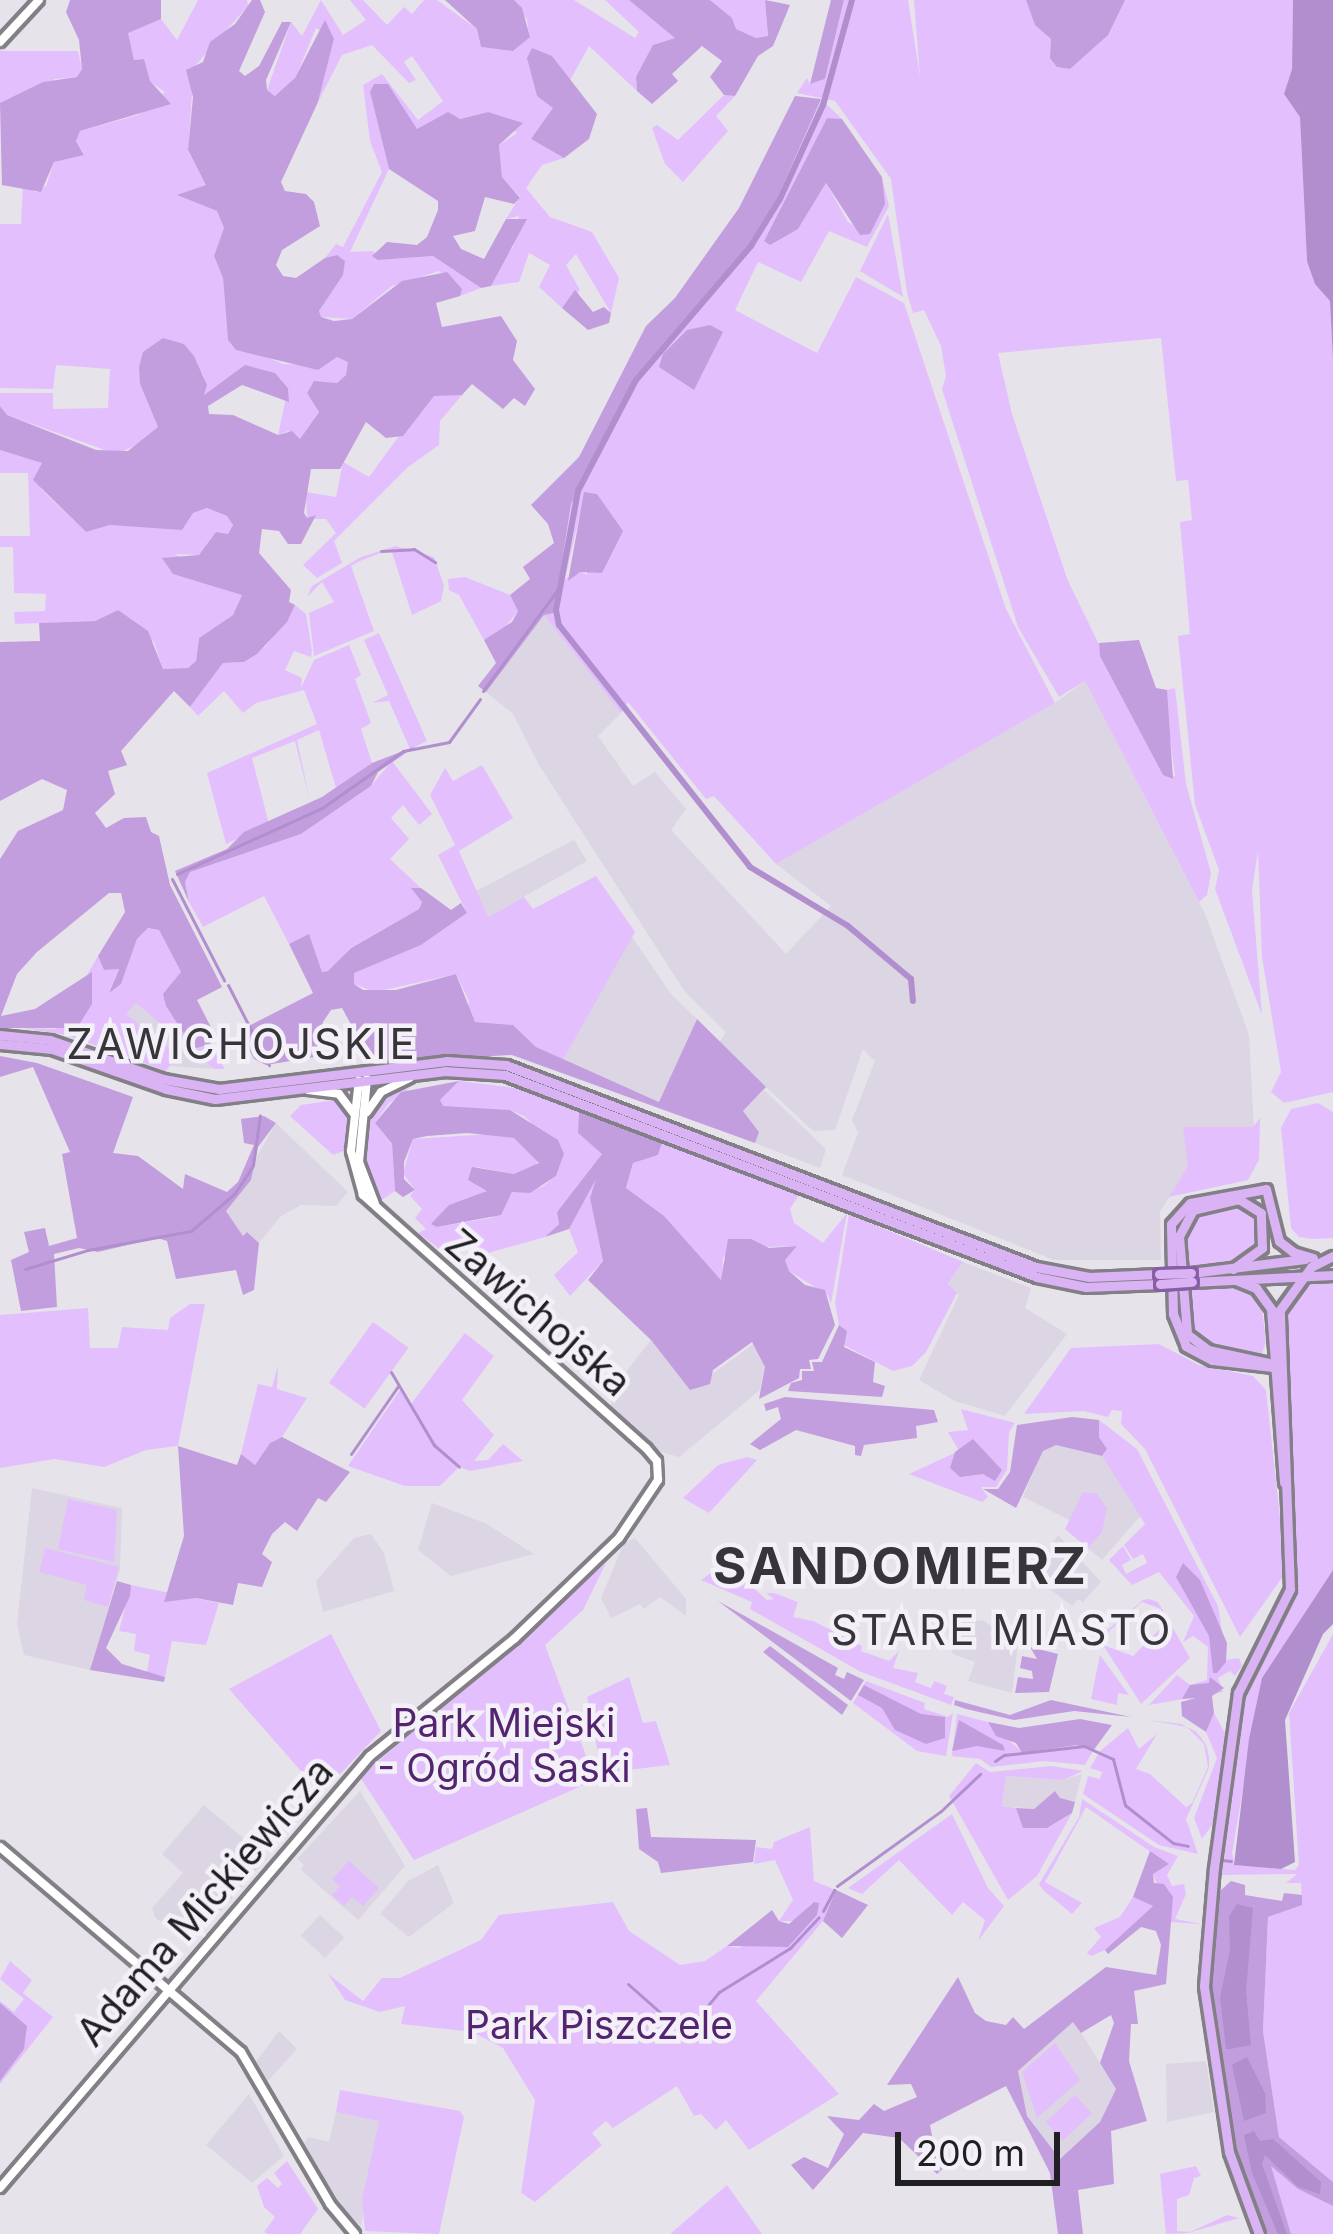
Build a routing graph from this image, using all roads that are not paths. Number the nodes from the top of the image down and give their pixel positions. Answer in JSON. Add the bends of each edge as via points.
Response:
{"nodes":[{"id":1,"x":39,"y":0,"type":"edge"},
{"id":2,"x":0,"y":42,"type":"edge"},
{"id":3,"x":0,"y":1039,"type":"edge"},
{"id":4,"x":423,"y":1074,"type":"junction"},
{"id":5,"x":363,"y":1077,"type":"junction"},
{"id":6,"x":307,"y":1090,"type":"junction"},
{"id":7,"x":359,"y":1120,"type":"junction"},
{"id":8,"x":1333,"y":1256,"type":"edge"},
{"id":9,"x":1313,"y":1258,"type":"junction"},
{"id":10,"x":1234,"y":1274,"type":"junction"},
{"id":11,"x":1333,"y":1275,"type":"edge"},
{"id":12,"x":1160,"y":1279,"type":"junction"},
{"id":13,"x":1299,"y":1280,"type":"junction"},
{"id":14,"x":1274,"y":1345,"type":"junction"},
{"id":15,"x":1255,"y":1364,"type":"junction"},
{"id":16,"x":1277,"y":1367,"type":"junction"},
{"id":17,"x":1276,"y":1394,"type":"junction"},
{"id":18,"x":657,"y":1461,"type":"joint"},
{"id":19,"x":1290,"y":1525,"type":"junction"},
{"id":20,"x":0,"y":1847,"type":"edge"},
{"id":21,"x":170,"y":1990,"type":"junction"},
{"id":22,"x":0,"y":2188,"type":"edge"},
{"id":23,"x":355,"y":2234,"type":"edge"},
{"id":24,"x":1259,"y":2234,"type":"edge"}],
"edges":[{"from":1,"to":2,"type":"street"},
{"from":3,"to":5,"type":"main road","via":[[56,1042],[208,1088]]},
{"from":3,"to":6,"type":"main road","via":[[194,1096]]},
{"from":4,"to":5,"type":"main road"},
{"from":4,"to":7,"type":"street","via":[[381,1092]]},
{"from":4,"to":12,"type":"main road","via":[[522,1079],[1045,1280],[1092,1287]]},
{"from":5,"to":6,"type":"main road"},
{"from":5,"to":7,"type":"street","name":"Zawichojska"},
{"from":5,"to":12,"type":"main road","via":[[461,1060],[510,1066],[1040,1269]]},
{"from":6,"to":7,"type":"street","via":[[343,1096]]},
{"from":7,"to":18,"type":"street","name":"Zawichojska","via":[[360,1166],[379,1210]]},
{"from":8,"to":9,"type":"main road"},
{"from":8,"to":13,"type":"main road"},
{"from":9,"to":10,"type":"main road"},
{"from":9,"to":15,"type":"main road","via":[[1276,1237],[1266,1189],[1197,1201],[1174,1218],[1169,1244],[1180,1338],[1198,1355]]},
{"from":10,"to":12,"type":"main road","bridge":true},
{"from":10,"to":13,"type":"main road"},
{"from":10,"to":14,"type":"main road","via":[[1269,1303]]},
{"from":10,"to":15,"type":"main road","via":[[1261,1250],[1264,1218],[1239,1199],[1193,1210],[1179,1237],[1187,1334],[1203,1348]]},
{"from":11,"to":13,"type":"main road"},
{"from":13,"to":16,"type":"main road","via":[[1280,1307]]},
{"from":14,"to":15,"type":"main road"},
{"from":14,"to":16,"type":"main road"},
{"from":15,"to":16,"type":"main road"},
{"from":15,"to":17,"type":"main road"},
{"from":16,"to":17,"type":"main road"},
{"from":16,"to":19,"type":"main road"},
{"from":17,"to":19,"type":"main road"},
{"from":18,"to":21,"type":"street","name":"Adama Mickiewicza","via":[[656,1485],[619,1538],[504,1648],[370,1756]]},
{"from":19,"to":24,"type":"main road","via":[[1290,1589],[1240,1684],[1215,1857],[1206,2023],[1229,2152]]},
{"from":20,"to":21,"type":"street"},
{"from":21,"to":22,"type":"street","name":"Adama Mickiewicza"},
{"from":21,"to":23,"type":"street","via":[[241,2052],[329,2204]]}]}
